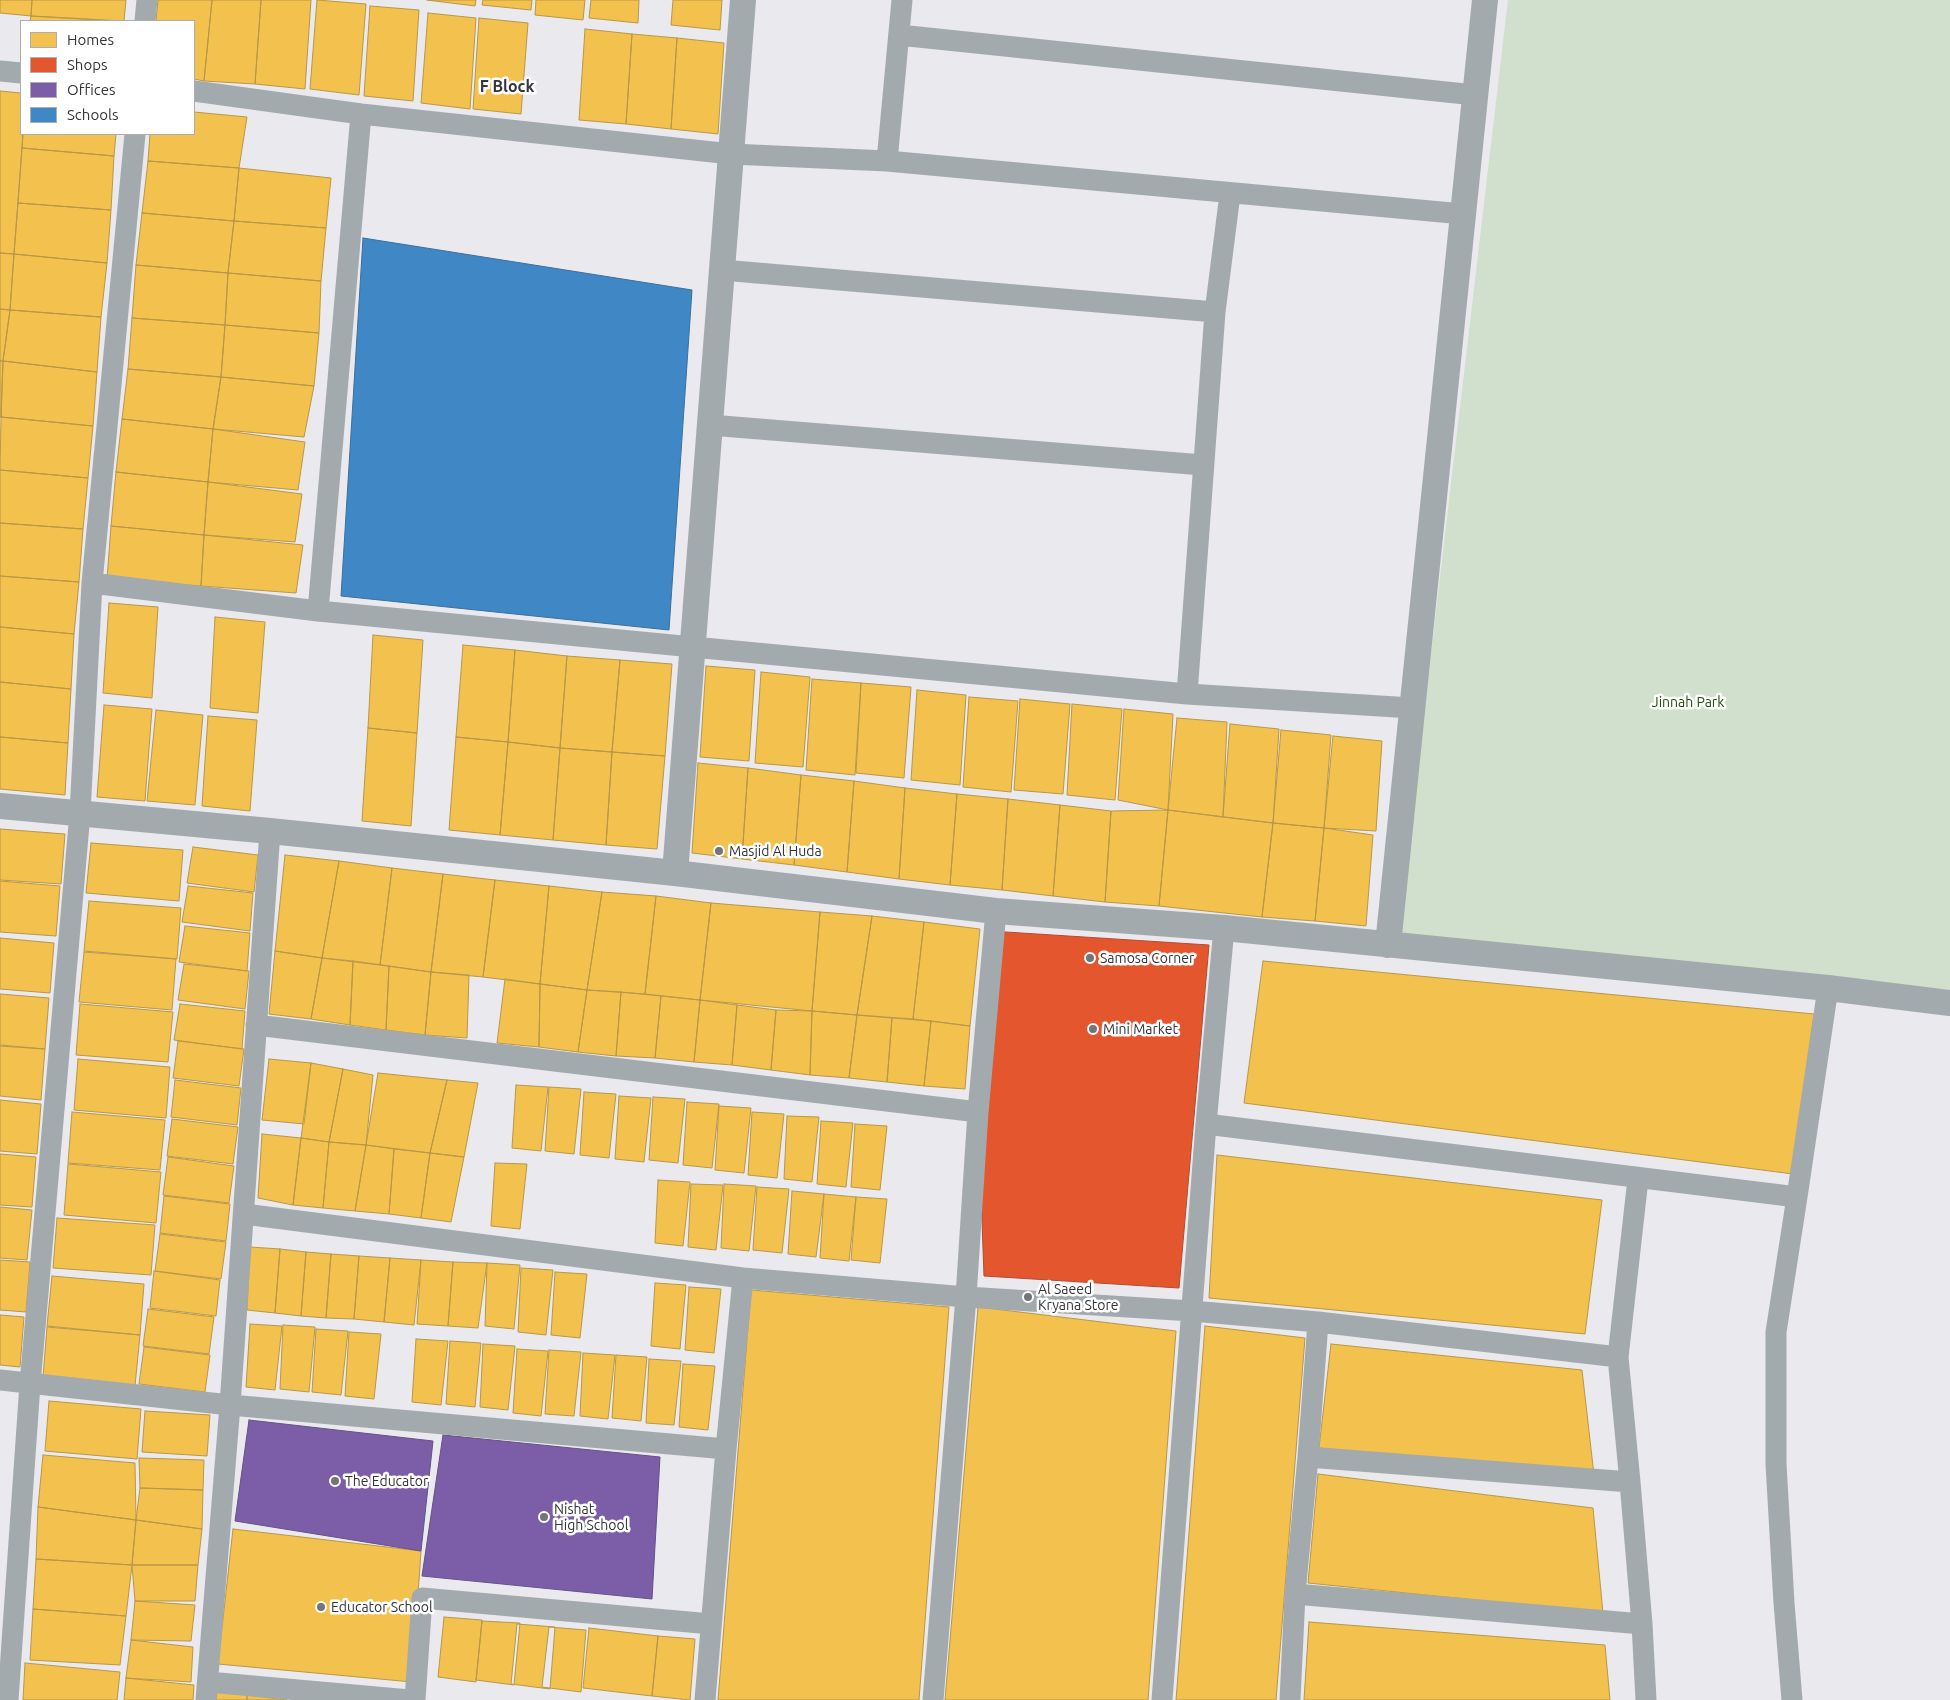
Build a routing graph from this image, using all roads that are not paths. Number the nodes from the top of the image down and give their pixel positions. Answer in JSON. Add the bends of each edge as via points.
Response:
{"nodes":[{"id":1,"x":147,"y":0,"type":"edge"},
{"id":2,"x":743,"y":0,"type":"edge"},
{"id":3,"x":902,"y":0,"type":"edge"},
{"id":4,"x":1485,"y":0,"type":"edge"},
{"id":5,"x":145,"y":20,"type":"edge"},
{"id":6,"x":899,"y":35,"type":"junction"},
{"id":7,"x":0,"y":71,"type":"edge"},
{"id":8,"x":20,"y":73,"type":"edge"},
{"id":9,"x":195,"y":91,"type":"edge"},
{"id":10,"x":1475,"y":95,"type":"junction"},
{"id":11,"x":361,"y":114,"type":"junction"},
{"id":12,"x":135,"y":135,"type":"edge"},
{"id":13,"x":731,"y":154,"type":"junction"},
{"id":14,"x":887,"y":162,"type":"junction"},
{"id":15,"x":1230,"y":194,"type":"junction"},
{"id":16,"x":1463,"y":214,"type":"junction"},
{"id":17,"x":722,"y":270,"type":"junction"},
{"id":18,"x":1215,"y":312,"type":"junction"},
{"id":19,"x":710,"y":425,"type":"junction"},
{"id":20,"x":1204,"y":465,"type":"junction"},
{"id":21,"x":92,"y":583,"type":"junction"},
{"id":22,"x":318,"y":611,"type":"junction"},
{"id":23,"x":692,"y":647,"type":"junction"},
{"id":24,"x":1187,"y":694,"type":"junction"},
{"id":25,"x":1412,"y":708,"type":"junction"},
{"id":26,"x":0,"y":806,"type":"edge"},
{"id":27,"x":80,"y":813,"type":"junction"},
{"id":28,"x":270,"y":831,"type":"junction"},
{"id":29,"x":675,"y":873,"type":"junction"},
{"id":30,"x":996,"y":911,"type":"junction"},
{"id":31,"x":1224,"y":928,"type":"junction"},
{"id":32,"x":1388,"y":945,"type":"junction"},
{"id":33,"x":1828,"y":988,"type":"junction"},
{"id":34,"x":1950,"y":1003,"type":"edge"},
{"id":35,"x":256,"y":1026,"type":"junction"},
{"id":36,"x":978,"y":1112,"type":"junction"},
{"id":37,"x":1206,"y":1124,"type":"junction"},
{"id":38,"x":1638,"y":1179,"type":"junction"},
{"id":39,"x":1797,"y":1197,"type":"junction"},
{"id":40,"x":244,"y":1214,"type":"junction"},
{"id":41,"x":743,"y":1278,"type":"junction"},
{"id":42,"x":966,"y":1297,"type":"junction"},
{"id":43,"x":1192,"y":1311,"type":"junction"},
{"id":44,"x":1318,"y":1322,"type":"junction"},
{"id":45,"x":1618,"y":1357,"type":"junction"},
{"id":46,"x":0,"y":1380,"type":"edge"},
{"id":47,"x":30,"y":1384,"type":"junction"},
{"id":48,"x":230,"y":1405,"type":"junction"},
{"id":49,"x":726,"y":1449,"type":"junction"},
{"id":50,"x":1308,"y":1457,"type":"junction"},
{"id":51,"x":1630,"y":1482,"type":"junction"},
{"id":52,"x":1295,"y":1594,"type":"junction"},
{"id":53,"x":712,"y":1624,"type":"junction"},
{"id":54,"x":1642,"y":1624,"type":"junction"},
{"id":55,"x":207,"y":1691,"type":"edge"},
{"id":56,"x":8,"y":1700,"type":"edge"},
{"id":57,"x":410,"y":1700,"type":"edge"},
{"id":58,"x":416,"y":1700,"type":"edge"},
{"id":59,"x":705,"y":1700,"type":"edge"},
{"id":60,"x":933,"y":1700,"type":"edge"},
{"id":61,"x":1162,"y":1700,"type":"edge"},
{"id":62,"x":1290,"y":1700,"type":"edge"},
{"id":63,"x":1646,"y":1700,"type":"edge"},
{"id":64,"x":1792,"y":1700,"type":"edge"}],
"edges":[{"from":1,"to":5,"type":"street"},
{"from":2,"to":13,"type":"street"},
{"from":3,"to":6,"type":"street"},
{"from":4,"to":10,"type":"street"},
{"from":6,"to":10,"type":"street"},
{"from":6,"to":14,"type":"street"},
{"from":7,"to":8,"type":"street"},
{"from":9,"to":11,"type":"street"},
{"from":10,"to":16,"type":"street"},
{"from":11,"to":13,"type":"street"},
{"from":11,"to":22,"type":"street"},
{"from":12,"to":21,"type":"street"},
{"from":13,"to":14,"type":"street"},
{"from":13,"to":17,"type":"street"},
{"from":14,"to":15,"type":"street"},
{"from":15,"to":16,"type":"street"},
{"from":15,"to":18,"type":"street"},
{"from":16,"to":25,"type":"street"},
{"from":17,"to":18,"type":"street"},
{"from":17,"to":19,"type":"street"},
{"from":18,"to":20,"type":"street"},
{"from":19,"to":20,"type":"street"},
{"from":19,"to":23,"type":"street"},
{"from":20,"to":24,"type":"street"},
{"from":21,"to":22,"type":"street"},
{"from":21,"to":27,"type":"street"},
{"from":22,"to":23,"type":"street"},
{"from":23,"to":24,"type":"street"},
{"from":23,"to":29,"type":"street"},
{"from":24,"to":25,"type":"street"},
{"from":25,"to":32,"type":"street"},
{"from":26,"to":27,"type":"street"},
{"from":27,"to":28,"type":"street"},
{"from":27,"to":47,"type":"street"},
{"from":28,"to":29,"type":"street"},
{"from":28,"to":35,"type":"street"},
{"from":29,"to":30,"type":"street"},
{"from":30,"to":31,"type":"street"},
{"from":30,"to":36,"type":"street"},
{"from":31,"to":32,"type":"street"},
{"from":31,"to":37,"type":"street"},
{"from":32,"to":33,"type":"street"},
{"from":33,"to":34,"type":"street"},
{"from":33,"to":39,"type":"street"},
{"from":35,"to":36,"type":"street"},
{"from":35,"to":40,"type":"street"},
{"from":36,"to":42,"type":"street"},
{"from":37,"to":38,"type":"street"},
{"from":37,"to":43,"type":"street"},
{"from":38,"to":39,"type":"street"},
{"from":38,"to":45,"type":"street"},
{"from":39,"to":64,"type":"street","via":[[1776,1342],[1776,1464]]},
{"from":40,"to":41,"type":"street"},
{"from":40,"to":48,"type":"street"},
{"from":41,"to":42,"type":"street"},
{"from":41,"to":49,"type":"street"},
{"from":42,"to":43,"type":"street"},
{"from":42,"to":60,"type":"street"},
{"from":43,"to":44,"type":"street"},
{"from":43,"to":61,"type":"street"},
{"from":44,"to":45,"type":"street"},
{"from":44,"to":50,"type":"street"},
{"from":45,"to":51,"type":"street"},
{"from":46,"to":47,"type":"street"},
{"from":47,"to":48,"type":"street"},
{"from":47,"to":56,"type":"street"},
{"from":48,"to":49,"type":"street"},
{"from":48,"to":55,"type":"street"},
{"from":49,"to":53,"type":"street"},
{"from":50,"to":51,"type":"street"},
{"from":50,"to":52,"type":"street"},
{"from":51,"to":54,"type":"street"},
{"from":52,"to":54,"type":"street"},
{"from":52,"to":62,"type":"street"},
{"from":53,"to":58,"type":"street","via":[[422,1598]]},
{"from":53,"to":59,"type":"street"},
{"from":54,"to":63,"type":"street"},
{"from":55,"to":57,"type":"street"}]}
